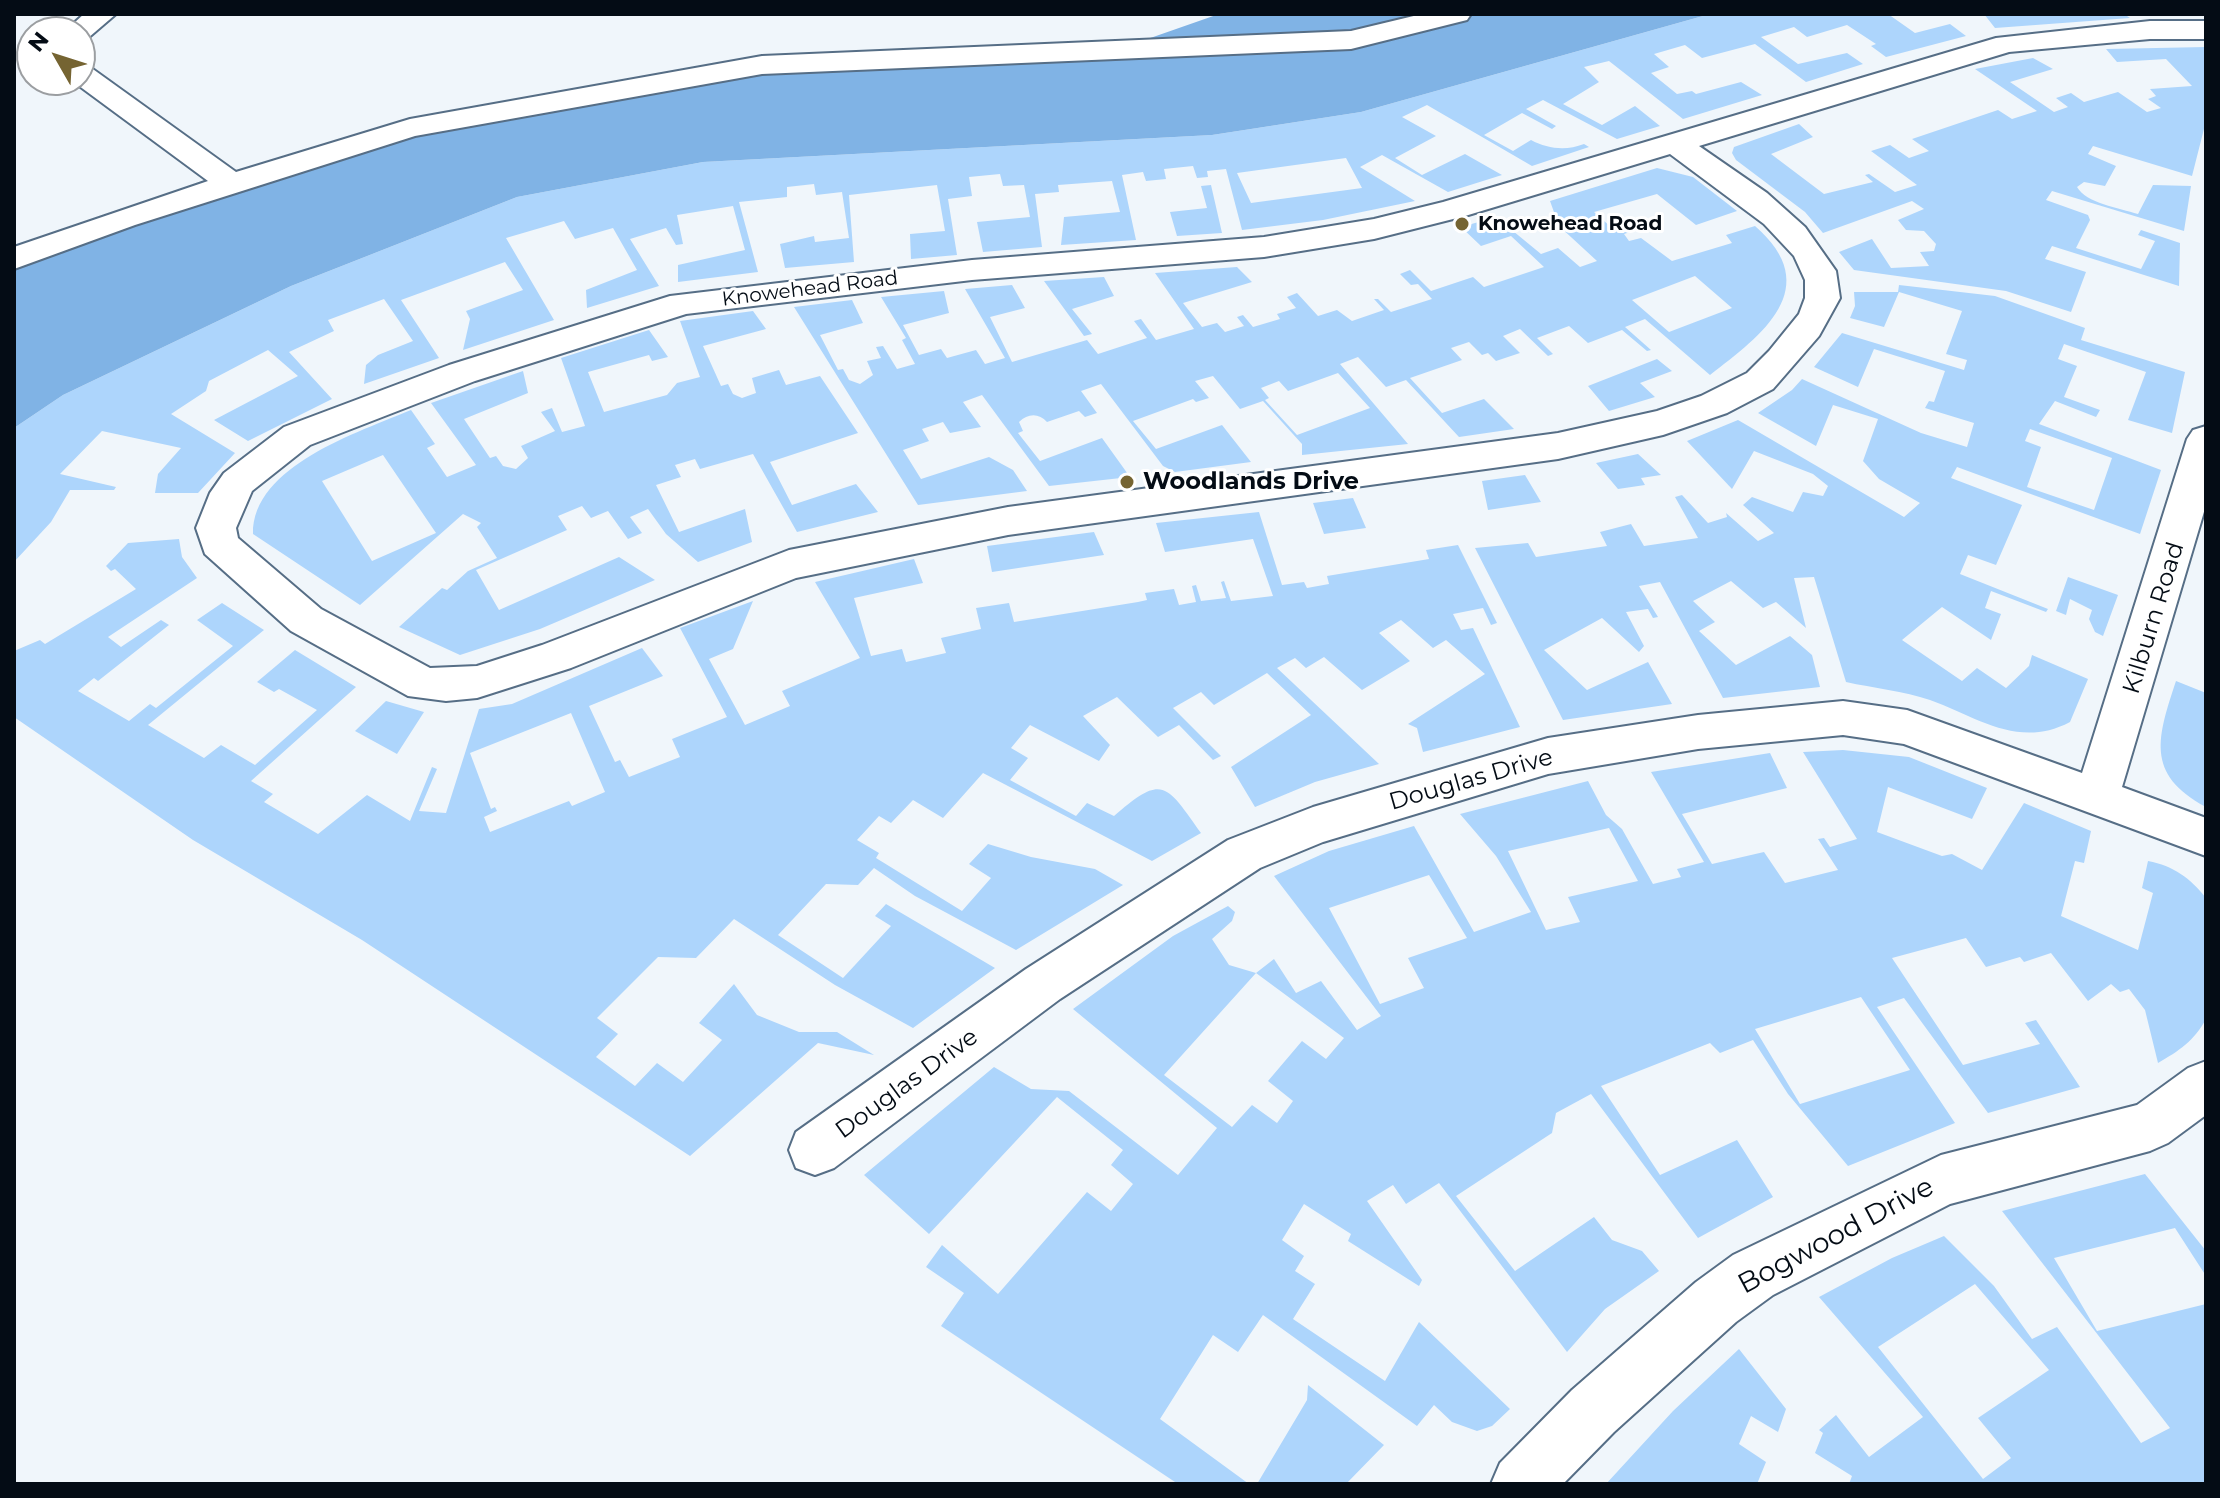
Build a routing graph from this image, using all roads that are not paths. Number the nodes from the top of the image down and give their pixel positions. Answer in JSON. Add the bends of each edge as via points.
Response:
{"nodes":[{"id":1,"x":1457,"y":14,"type":"edge"},
{"id":2,"x":2206,"y":30,"type":"edge"},
{"id":3,"x":96,"y":85,"type":"edge"},
{"id":4,"x":1675,"y":143,"type":"junction"},
{"id":5,"x":232,"y":184,"type":"junction"},
{"id":6,"x":14,"y":259,"type":"edge"},
{"id":7,"x":2206,"y":439,"type":"edge"},
{"id":8,"x":2097,"y":795,"type":"junction"},
{"id":9,"x":2206,"y":837,"type":"edge"},
{"id":10,"x":2206,"y":1085,"type":"edge"},
{"id":11,"x":815,"y":1150,"type":"dead end"},
{"id":12,"x":1521,"y":1484,"type":"edge"}],
"edges":[{"from":1,"to":5,"type":"street","via":[[1351,40],[762,65],[410,128]]},
{"from":2,"to":4,"type":"street","name":"Knowehead Road","via":[[2006,44]]},
{"from":3,"to":5,"type":"street"},
{"from":4,"to":4,"type":"street","name":"Knowehead Road","via":[[1767,211],[1804,247],[1818,268],[1824,297],[1815,318],[1760,380],[1639,429],[1558,446],[1008,521],[789,565],[556,657],[477,682],[446,685],[423,684],[306,620],[219,544],[216,528],[238,482],[297,436],[462,373],[682,304],[972,270],[1264,247],[1399,224]]},
{"from":5,"to":6,"type":"street"},
{"from":7,"to":8,"type":"street","name":"Kilburn Road"},
{"from":8,"to":9,"type":"street","name":"Douglas Drive"},
{"from":8,"to":11,"type":"street","name":"Douglas Drive","via":[[1907,727],[1843,718],[1698,732],[1548,756],[1313,826],[1244,854],[1043,984]]},
{"from":10,"to":12,"type":"street","name":"Bogwood Drive","via":[[2150,1126],[1941,1181],[1753,1275],[1593,1411]]}]}
